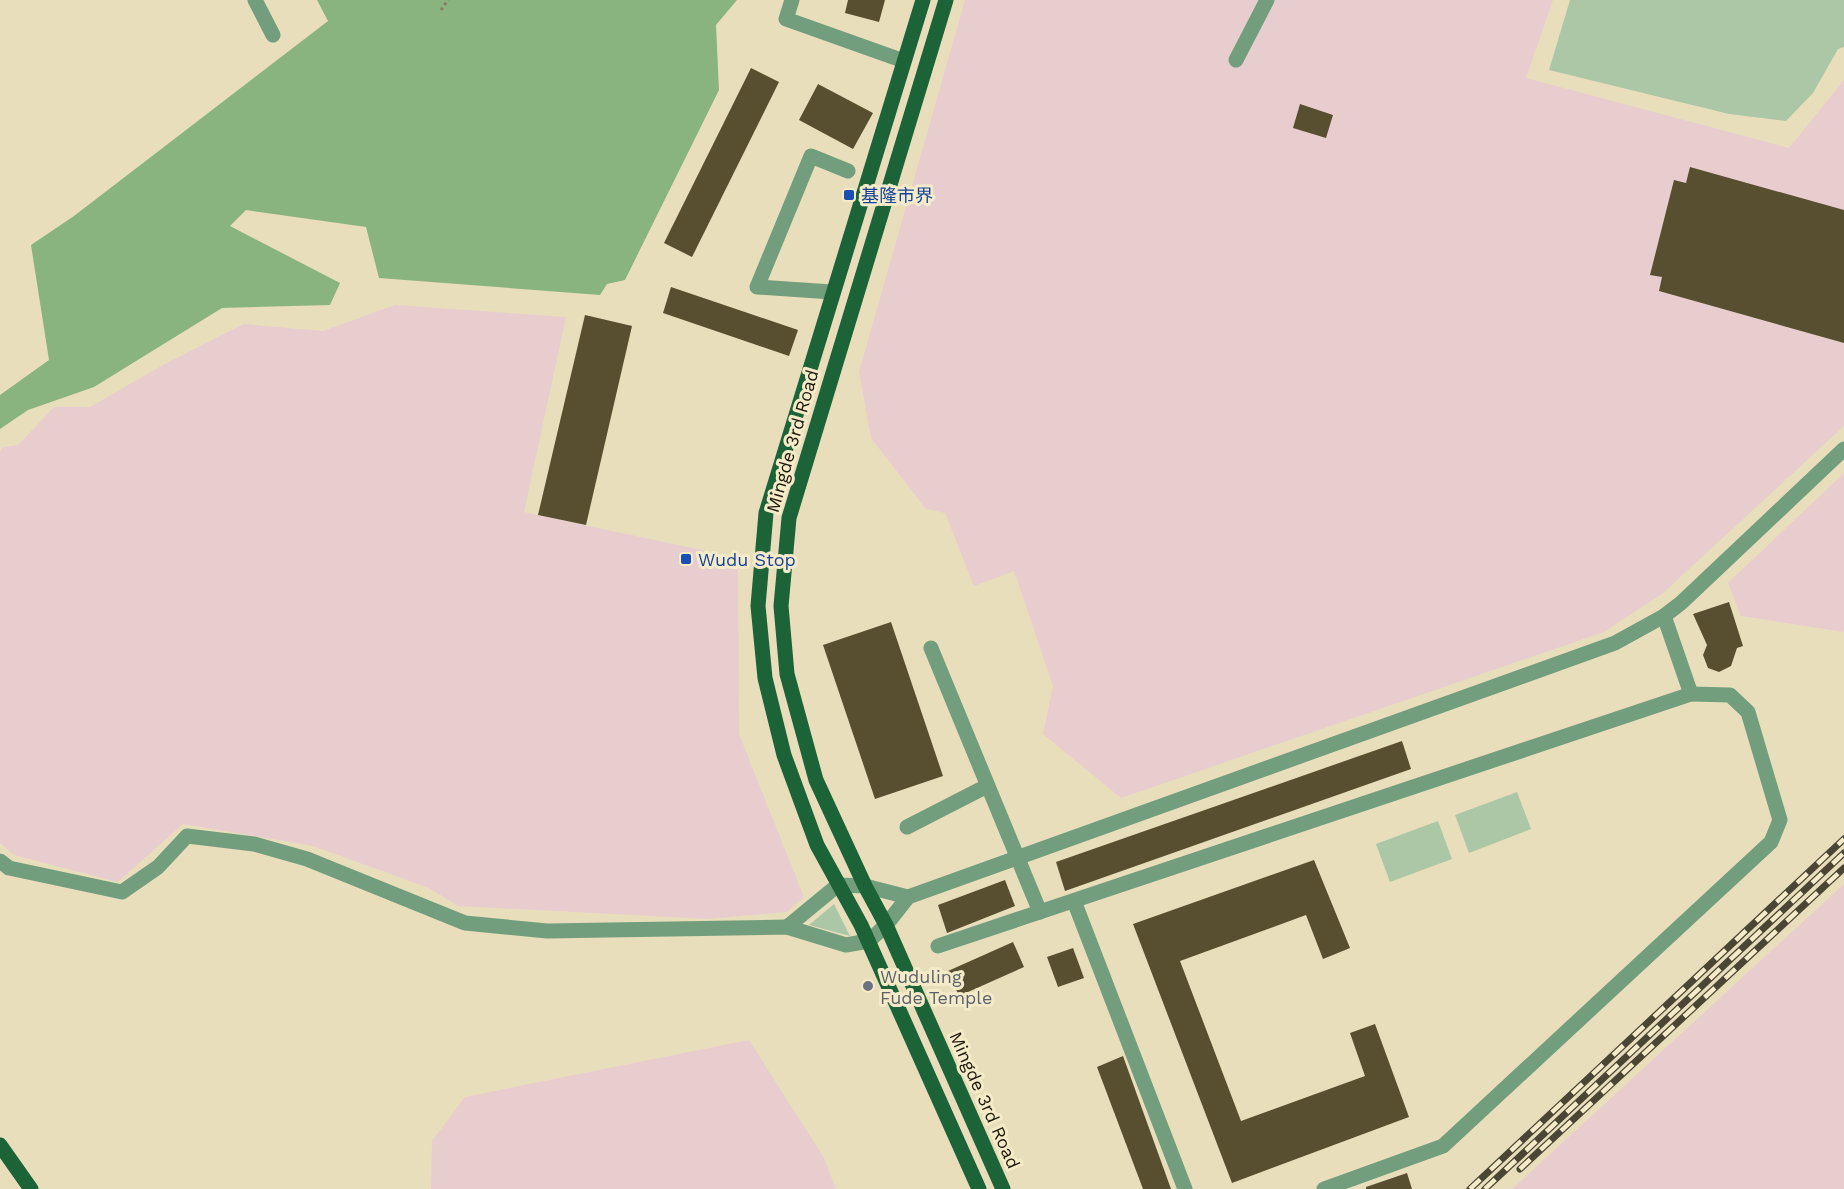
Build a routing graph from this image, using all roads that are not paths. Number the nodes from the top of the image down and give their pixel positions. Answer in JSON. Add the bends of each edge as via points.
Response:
{"nodes":[{"id":1,"x":255,"y":0,"type":"edge"},
{"id":2,"x":792,"y":0,"type":"edge"},
{"id":3,"x":923,"y":0,"type":"edge"},
{"id":4,"x":946,"y":0,"type":"edge"},
{"id":5,"x":1267,"y":0,"type":"edge"},
{"id":6,"x":273,"y":34,"type":"dead end"},
{"id":7,"x":1236,"y":60,"type":"dead end"},
{"id":8,"x":904,"y":61,"type":"junction"},
{"id":9,"x":848,"y":171,"type":"dead end"},
{"id":10,"x":832,"y":292,"type":"junction"},
{"id":11,"x":854,"y":299,"type":"junction"},
{"id":12,"x":1844,"y":449,"type":"edge"},
{"id":13,"x":1664,"y":616,"type":"junction"},
{"id":14,"x":931,"y":648,"type":"dead end"},
{"id":15,"x":1691,"y":694,"type":"junction"},
{"id":16,"x":987,"y":786,"type":"junction"},
{"id":17,"x":907,"y":827,"type":"dead end"},
{"id":18,"x":1018,"y":858,"type":"junction"},
{"id":19,"x":0,"y":861,"type":"edge"},
{"id":20,"x":838,"y":885,"type":"junction"},
{"id":21,"x":865,"y":886,"type":"junction"},
{"id":22,"x":908,"y":897,"type":"junction"},
{"id":23,"x":1074,"y":901,"type":"junction"},
{"id":24,"x":1040,"y":912,"type":"junction"},
{"id":25,"x":886,"y":925,"type":"junction"},
{"id":26,"x":787,"y":927,"type":"junction"},
{"id":27,"x":868,"y":941,"type":"junction"},
{"id":28,"x":938,"y":946,"type":"dead end"},
{"id":29,"x":0,"y":1145,"type":"edge"},
{"id":30,"x":32,"y":1189,"type":"edge"},
{"id":31,"x":979,"y":1189,"type":"edge"},
{"id":32,"x":1003,"y":1189,"type":"edge"},
{"id":33,"x":1185,"y":1189,"type":"edge"},
{"id":34,"x":1324,"y":1189,"type":"edge"}],
"edges":[{"from":1,"to":6,"type":"street"},
{"from":2,"to":8,"type":"street","via":[[786,19]]},
{"from":3,"to":8,"type":"main road","name":"Mingde 3rd Road"},
{"from":4,"to":11,"type":"main road","name":"Mingde 3rd Road"},
{"from":5,"to":7,"type":"street"},
{"from":8,"to":10,"type":"main road","name":"Mingde 3rd Road"},
{"from":9,"to":10,"type":"street","via":[[811,156],[757,287]]},
{"from":10,"to":11,"type":"main road"},
{"from":10,"to":20,"type":"main road","name":"Mingde 3rd Road","via":[[766,513],[758,606],[765,678],[784,755],[817,845]]},
{"from":11,"to":21,"type":"main road","name":"Mingde 3rd Road","via":[[789,518],[781,606],[787,674],[806,748],[816,780]]},
{"from":12,"to":13,"type":"street"},
{"from":13,"to":15,"type":"street"},
{"from":13,"to":18,"type":"street","via":[[1615,643]]},
{"from":14,"to":16,"type":"street"},
{"from":15,"to":23,"type":"street"},
{"from":15,"to":34,"type":"street","via":[[1730,694],[1748,712],[1780,820],[1771,842],[1443,1146]]},
{"from":16,"to":17,"type":"street"},
{"from":16,"to":18,"type":"street"},
{"from":18,"to":22,"type":"street"},
{"from":18,"to":24,"type":"street"},
{"from":19,"to":26,"type":"street","via":[[9,868],[122,892],[158,867],[187,836],[254,844],[307,859],[465,923],[547,931]]},
{"from":20,"to":21,"type":"street"},
{"from":20,"to":26,"type":"street"},
{"from":20,"to":27,"type":"main road","name":"Mingde 3rd Road"},
{"from":21,"to":22,"type":"street"},
{"from":21,"to":25,"type":"main road","name":"Mingde 3rd Road"},
{"from":22,"to":25,"type":"street"},
{"from":23,"to":24,"type":"street"},
{"from":23,"to":33,"type":"street"},
{"from":24,"to":28,"type":"street"},
{"from":25,"to":27,"type":"street"},
{"from":25,"to":32,"type":"main road","name":"Mingde 3rd Road"},
{"from":26,"to":27,"type":"street","via":[[846,945]]},
{"from":27,"to":31,"type":"main road","name":"Mingde 3rd Road"},
{"from":29,"to":30,"type":"main road"}]}
